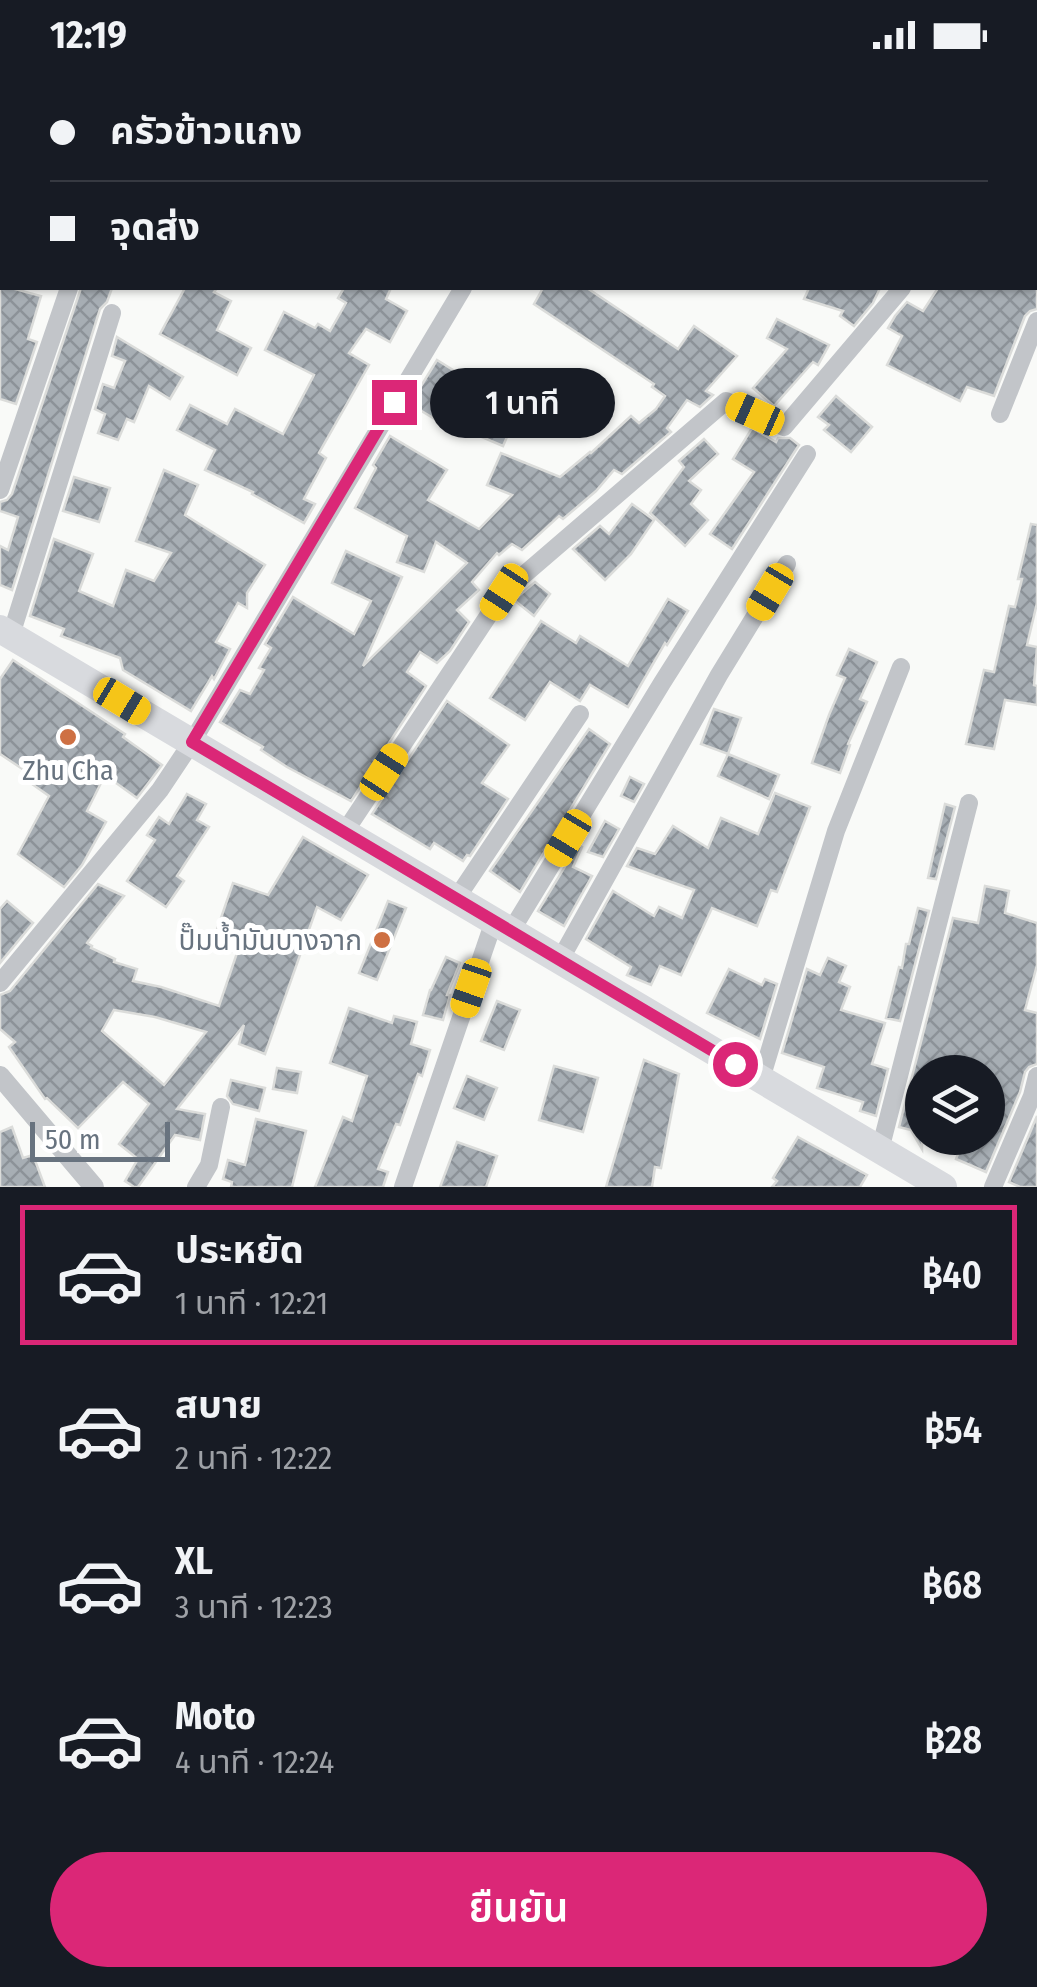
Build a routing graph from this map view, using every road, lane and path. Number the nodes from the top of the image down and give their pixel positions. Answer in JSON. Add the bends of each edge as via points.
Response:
{"nodes":[{"id":1,"x":68,"y":290,"type":"edge"},
{"id":2,"x":462,"y":290,"type":"edge"},
{"id":3,"x":900,"y":290,"type":"edge"},
{"id":4,"x":112,"y":313,"type":"dead end"},
{"id":5,"x":1037,"y":321,"type":"edge"},
{"id":6,"x":1000,"y":414,"type":"dead end"},
{"id":7,"x":807,"y":454,"type":"dead end"},
{"id":8,"x":0,"y":490,"type":"edge"},
{"id":9,"x":787,"y":564,"type":"dead end"},
{"id":10,"x":6,"y":632,"type":"edge"},
{"id":11,"x":900,"y":667,"type":"dead end"},
{"id":12,"x":580,"y":714,"type":"dead end"},
{"id":13,"x":192,"y":742,"type":"junction"},
{"id":14,"x":969,"y":803,"type":"dead end"},
{"id":15,"x":344,"y":832,"type":"junction"},
{"id":16,"x":456,"y":899,"type":"junction"},
{"id":17,"x":502,"y":926,"type":"junction"},
{"id":18,"x":560,"y":960,"type":"junction"},
{"id":19,"x":0,"y":982,"type":"edge"},
{"id":20,"x":0,"y":1076,"type":"edge"},
{"id":21,"x":1037,"y":1076,"type":"edge"},
{"id":22,"x":761,"y":1080,"type":"junction"},
{"id":23,"x":221,"y":1108,"type":"dead end"},
{"id":24,"x":880,"y":1150,"type":"junction"},
{"id":25,"x":94,"y":1187,"type":"edge"},
{"id":26,"x":196,"y":1187,"type":"edge"},
{"id":27,"x":403,"y":1187,"type":"edge"},
{"id":28,"x":942,"y":1187,"type":"edge"},
{"id":29,"x":993,"y":1187,"type":"edge"}],
"edges":[{"from":1,"to":8,"type":"street"},
{"from":2,"to":13,"type":"street"},
{"from":3,"to":15,"type":"street","via":[[784,428],[726,401],[504,592]]},
{"from":4,"to":10,"type":"street"},
{"from":5,"to":6,"type":"street"},
{"from":7,"to":17,"type":"street"},
{"from":9,"to":18,"type":"street"},
{"from":10,"to":13,"type":"main road"},
{"from":11,"to":22,"type":"street","via":[[836,832]]},
{"from":12,"to":16,"type":"street"},
{"from":13,"to":15,"type":"main road"},
{"from":13,"to":19,"type":"street"},
{"from":14,"to":24,"type":"street"},
{"from":15,"to":16,"type":"main road"},
{"from":16,"to":17,"type":"main road"},
{"from":17,"to":18,"type":"main road"},
{"from":17,"to":27,"type":"street"},
{"from":18,"to":22,"type":"main road"},
{"from":20,"to":25,"type":"street"},
{"from":21,"to":29,"type":"street"},
{"from":22,"to":24,"type":"main road"},
{"from":23,"to":26,"type":"street"},
{"from":24,"to":28,"type":"main road"}]}
